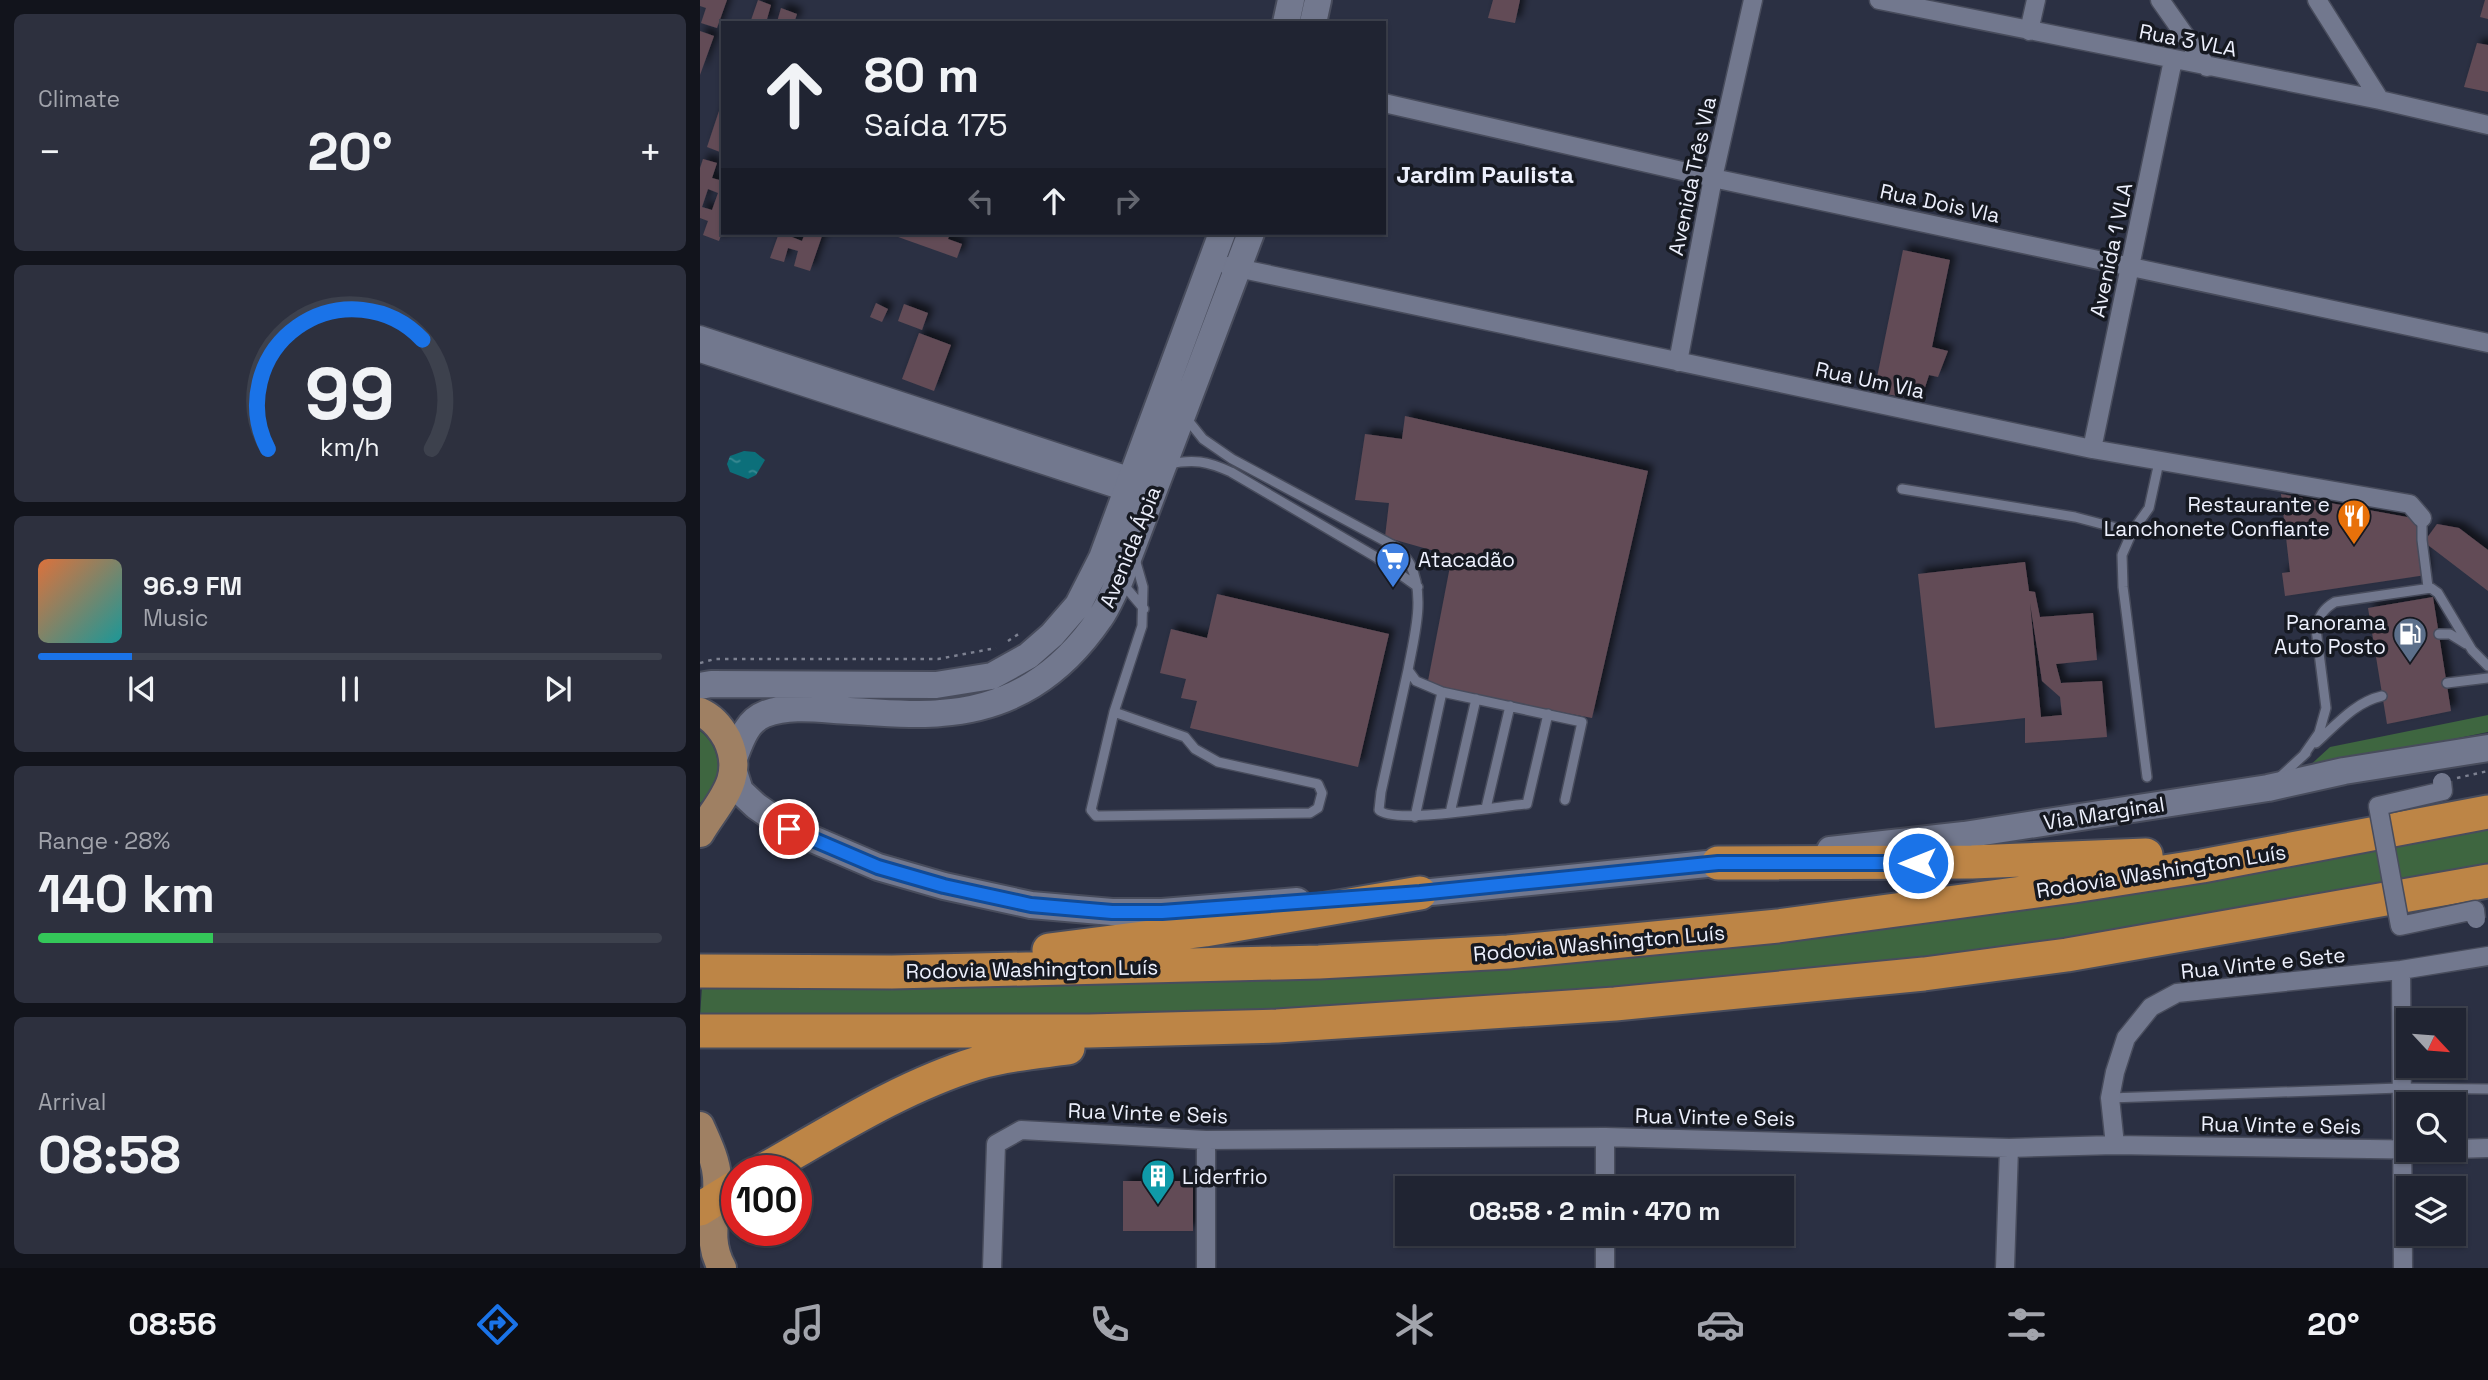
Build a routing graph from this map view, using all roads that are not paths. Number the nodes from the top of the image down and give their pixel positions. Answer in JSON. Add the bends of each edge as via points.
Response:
{"nodes":[{"id":1,"x":1291,"y":0,"type":"edge"},
{"id":2,"x":1318,"y":0,"type":"edge"},
{"id":3,"x":1753,"y":0,"type":"edge"},
{"id":4,"x":1879,"y":0,"type":"edge"},
{"id":5,"x":2036,"y":0,"type":"edge"},
{"id":6,"x":2160,"y":0,"type":"edge"},
{"id":7,"x":2317,"y":0,"type":"edge"},
{"id":8,"x":1901,"y":2,"type":"edge"},
{"id":9,"x":1286,"y":21,"type":"edge"},
{"id":10,"x":1313,"y":21,"type":"edge"},
{"id":11,"x":2029,"y":31,"type":"junction"},
{"id":12,"x":2173,"y":60,"type":"junction"},
{"id":13,"x":2207,"y":67,"type":"junction"},
{"id":14,"x":2380,"y":100,"type":"junction"},
{"id":15,"x":1386,"y":103,"type":"edge"},
{"id":16,"x":2488,"y":125,"type":"edge"},
{"id":17,"x":1713,"y":178,"type":"junction"},
{"id":18,"x":1221,"y":235,"type":"edge"},
{"id":19,"x":1250,"y":235,"type":"edge"},
{"id":20,"x":1212,"y":262,"type":"junction"},
{"id":21,"x":2131,"y":266,"type":"junction"},
{"id":22,"x":1237,"y":269,"type":"junction"},
{"id":23,"x":700,"y":335,"type":"edge"},
{"id":24,"x":2488,"y":343,"type":"edge"},
{"id":25,"x":700,"y":353,"type":"edge"},
{"id":26,"x":1678,"y":362,"type":"junction"},
{"id":27,"x":1182,"y":414,"type":"junction"},
{"id":28,"x":2092,"y":449,"type":"junction"},
{"id":29,"x":2159,"y":462,"type":"junction"},
{"id":30,"x":1163,"y":465,"type":"junction"},
{"id":31,"x":1129,"y":485,"type":"junction"},
{"id":32,"x":1902,"y":489,"type":"dead end"},
{"id":33,"x":2422,"y":519,"type":"joint"},
{"id":34,"x":2132,"y":532,"type":"junction"},
{"id":35,"x":1132,"y":547,"type":"junction"},
{"id":36,"x":1108,"y":574,"type":"junction"},
{"id":37,"x":1418,"y":587,"type":"junction"},
{"id":38,"x":2428,"y":587,"type":"junction"},
{"id":39,"x":1144,"y":609,"type":"junction"},
{"id":40,"x":2439,"y":634,"type":"dead end"},
{"id":41,"x":2472,"y":650,"type":"junction"},
{"id":42,"x":2488,"y":666,"type":"edge"},
{"id":43,"x":1408,"y":670,"type":"junction"},
{"id":44,"x":2488,"y":678,"type":"edge"},
{"id":45,"x":2447,"y":682,"type":"dead end"},
{"id":46,"x":700,"y":686,"type":"edge"},
{"id":47,"x":1442,"y":692,"type":"junction"},
{"id":48,"x":2382,"y":696,"type":"dead end"},
{"id":49,"x":1476,"y":699,"type":"junction"},
{"id":50,"x":1510,"y":706,"type":"junction"},
{"id":51,"x":700,"y":712,"type":"edge"},
{"id":52,"x":1114,"y":712,"type":"junction"},
{"id":53,"x":1548,"y":714,"type":"junction"},
{"id":54,"x":2488,"y":748,"type":"edge"},
{"id":55,"x":2303,"y":756,"type":"junction"},
{"id":56,"x":733,"y":766,"type":"junction"},
{"id":57,"x":2147,"y":777,"type":"dead end"},
{"id":58,"x":2442,"y":782,"type":"dead end"},
{"id":59,"x":2268,"y":788,"type":"junction"},
{"id":60,"x":1565,"y":800,"type":"dead end"},
{"id":61,"x":1486,"y":808,"type":"junction"},
{"id":62,"x":710,"y":812,"type":"edge"},
{"id":63,"x":2488,"y":812,"type":"edge"},
{"id":64,"x":1450,"y":813,"type":"junction"},
{"id":65,"x":1415,"y":817,"type":"junction"},
{"id":66,"x":700,"y":833,"type":"edge"},
{"id":67,"x":2326,"y":844,"type":"junction"},
{"id":68,"x":1718,"y":863,"type":"junction"},
{"id":69,"x":2488,"y":881,"type":"edge"},
{"id":70,"x":1420,"y":893,"type":"junction"},
{"id":71,"x":2476,"y":919,"type":"dead end"},
{"id":72,"x":2488,"y":956,"type":"edge"},
{"id":73,"x":2401,"y":970,"type":"junction"},
{"id":74,"x":711,"y":971,"type":"edge"},
{"id":75,"x":892,"y":972,"type":"junction"},
{"id":76,"x":1276,"y":1026,"type":"junction"},
{"id":77,"x":710,"y":1031,"type":"edge"},
{"id":78,"x":2400,"y":1088,"type":"junction"},
{"id":79,"x":2488,"y":1089,"type":"edge"},
{"id":80,"x":2400,"y":1092,"type":"edge"},
{"id":81,"x":2110,"y":1098,"type":"junction"},
{"id":82,"x":700,"y":1126,"type":"edge"},
{"id":83,"x":1605,"y":1137,"type":"junction"},
{"id":84,"x":1206,"y":1140,"type":"junction"},
{"id":85,"x":2115,"y":1145,"type":"junction"},
{"id":86,"x":2009,"y":1148,"type":"junction"},
{"id":87,"x":2488,"y":1148,"type":"edge"},
{"id":88,"x":2466,"y":1149,"type":"edge"},
{"id":89,"x":2396,"y":1151,"type":"edge"},
{"id":90,"x":791,"y":1155,"type":"edge"},
{"id":91,"x":2401,"y":1162,"type":"edge"},
{"id":92,"x":1605,"y":1176,"type":"edge"},
{"id":93,"x":718,"y":1197,"type":"edge"},
{"id":94,"x":1605,"y":1246,"type":"edge"},
{"id":95,"x":722,"y":1268,"type":"edge"},
{"id":96,"x":992,"y":1268,"type":"edge"},
{"id":97,"x":1206,"y":1268,"type":"edge"},
{"id":98,"x":1605,"y":1268,"type":"edge"},
{"id":99,"x":2005,"y":1268,"type":"edge"},
{"id":100,"x":2403,"y":1268,"type":"edge"}],
"edges":[{"from":1,"to":9,"type":"main road"},
{"from":2,"to":10,"type":"main road"},
{"from":3,"to":17,"type":"street","name":"Avenida Três Vla"},
{"from":4,"to":8,"type":"street","name":"Rua 3 VLA"},
{"from":5,"to":11,"type":"street"},
{"from":6,"to":13,"type":"street"},
{"from":7,"to":14,"type":"street"},
{"from":8,"to":11,"type":"street","name":"Rua 3 VLA"},
{"from":11,"to":12,"type":"street","name":"Rua 3 VLA"},
{"from":12,"to":13,"type":"street","name":"Rua 3 VLA"},
{"from":12,"to":21,"type":"street","name":"Avenida 1 VLA"},
{"from":13,"to":14,"type":"street","name":"Rua 3 VLA"},
{"from":14,"to":16,"type":"street","name":"Rua 3 VLA"},
{"from":15,"to":17,"type":"street","name":"Rua Dois Vla"},
{"from":17,"to":21,"type":"street","name":"Rua Dois Vla"},
{"from":17,"to":26,"type":"street","name":"Avenida Três Vla"},
{"from":18,"to":20,"type":"main road","name":"Avenida Ápia"},
{"from":19,"to":22,"type":"main road","name":"Avenida Ápia"},
{"from":20,"to":22,"type":"street","name":"Rua Um Vla"},
{"from":20,"to":31,"type":"main road","name":"Avenida Ápia"},
{"from":21,"to":24,"type":"street","name":"Rua Dois Vla"},
{"from":21,"to":28,"type":"street","name":"Avenida 1 VLA"},
{"from":22,"to":26,"type":"street","name":"Rua Um Vla"},
{"from":22,"to":27,"type":"main road","name":"Avenida Ápia"},
{"from":23,"to":31,"type":"street"},
{"from":25,"to":31,"type":"street"},
{"from":26,"to":28,"type":"street","name":"Rua Um Vla"},
{"from":27,"to":30,"type":"main road","name":"Avenida Ápia"},
{"from":27,"to":37,"type":"lane","via":[[1203,439],[1232,459],[1396,547],[1409,562]]},
{"from":28,"to":29,"type":"street","name":"Rua Um Vla"},
{"from":29,"to":33,"type":"street","name":"Rua Um Vla","via":[[2410,504]]},
{"from":29,"to":34,"type":"lane","via":[[2149,508]]},
{"from":30,"to":35,"type":"main road","name":"Avenida Ápia"},
{"from":30,"to":37,"type":"lane","via":[[1209,462],[1231,472],[1376,557]]},
{"from":31,"to":36,"type":"main road","name":"Avenida Ápia"},
{"from":32,"to":34,"type":"lane","via":[[2075,517]]},
{"from":33,"to":38,"type":"lane","name":"Rua Um Vla"},
{"from":34,"to":57,"type":"lane","via":[[2122,555],[2123,587]]},
{"from":35,"to":36,"type":"main road","name":"Avenida Ápia"},
{"from":35,"to":39,"type":"lane"},
{"from":36,"to":39,"type":"lane"},
{"from":36,"to":46,"type":"main road","name":"Avenida Ápia","via":[[1052,635],[1028,656],[992,676],[936,685]]},
{"from":36,"to":56,"type":"main road","name":"Avenida Ápia","via":[[1101,617],[1047,677],[1007,699],[940,713],[792,709],[764,714],[749,726]]},
{"from":37,"to":43,"type":"lane"},
{"from":38,"to":41,"type":"lane","via":[[2438,593]]},
{"from":38,"to":55,"type":"lane","via":[[2335,602],[2319,617],[2316,629],[2326,708],[2319,733]]},
{"from":39,"to":52,"type":"lane"},
{"from":40,"to":41,"type":"lane","via":[[2456,637]]},
{"from":41,"to":42,"type":"lane"},
{"from":43,"to":47,"type":"lane","via":[[1416,681]]},
{"from":43,"to":65,"type":"lane","via":[[1379,810],[1385,816]]},
{"from":44,"to":45,"type":"lane"},
{"from":47,"to":49,"type":"lane"},
{"from":47,"to":65,"type":"lane"},
{"from":48,"to":55,"type":"lane","via":[[2353,710]]},
{"from":49,"to":50,"type":"lane"},
{"from":49,"to":64,"type":"lane"},
{"from":50,"to":53,"type":"lane"},
{"from":50,"to":61,"type":"lane"},
{"from":51,"to":56,"type":"main road","via":[[722,729],[732,750]]},
{"from":52,"to":52,"type":"lane","via":[[1091,810],[1096,816],[1310,813],[1318,808],[1322,793],[1318,784],[1218,762],[1195,749],[1185,737]]},
{"from":53,"to":60,"type":"lane","via":[[1582,722]]},
{"from":53,"to":61,"type":"lane","via":[[1527,803]]},
{"from":54,"to":59,"type":"main road","name":"Via Marginal"},
{"from":55,"to":59,"type":"lane"},
{"from":56,"to":62,"type":"main road","via":[[729,789]]},
{"from":56,"to":70,"type":"main road","name":"Via Marginal","via":[[740,791],[789,829],[878,867],[1031,905],[1162,912]]},
{"from":58,"to":71,"type":"street","bridge":true,"via":[[2443,791],[2378,806],[2400,926],[2475,910]]},
{"from":59,"to":68,"type":"main road","name":"Via Marginal","via":[[1964,835]]},
{"from":61,"to":64,"type":"lane"},
{"from":62,"to":66,"type":"main road"},
{"from":63,"to":67,"type":"highway","name":"Rodovia Washington Luís"},
{"from":64,"to":65,"type":"lane"},
{"from":67,"to":68,"type":"highway","via":[[1972,863]]},
{"from":67,"to":75,"type":"highway","name":"Rodovia Washington Luís","via":[[2087,884],[1778,926],[1508,952],[1319,962]]},
{"from":68,"to":70,"type":"main road","name":"Via Marginal"},
{"from":69,"to":76,"type":"highway","via":[[2080,953],[1924,974],[1615,1004]]},
{"from":70,"to":75,"type":"highway","via":[[1205,930]]},
{"from":72,"to":73,"type":"street","name":"Rua Vinte e Sete"},
{"from":73,"to":78,"type":"street"},
{"from":73,"to":81,"type":"street","name":"Rua Vinte e Sete","via":[[2177,993],[2151,1007],[2126,1038]]},
{"from":74,"to":75,"type":"highway","name":"Rodovia Washington Luís"},
{"from":76,"to":77,"type":"highway"},
{"from":76,"to":90,"type":"highway","via":[[980,1062],[886,1102]]},
{"from":78,"to":79,"type":"lane"},
{"from":78,"to":80,"type":"street"},
{"from":78,"to":81,"type":"lane"},
{"from":81,"to":85,"type":"street","name":"Rua Vinte e Sete"},
{"from":82,"to":93,"type":"main road","via":[[717,1176]]},
{"from":83,"to":84,"type":"street","name":"Rua Vinte e Seis"},
{"from":83,"to":86,"type":"street","name":"Rua Vinte e Seis"},
{"from":83,"to":92,"type":"street"},
{"from":84,"to":96,"type":"street","name":"Rua Vinte e Seis","via":[[1021,1130],[996,1144]]},
{"from":84,"to":97,"type":"street"},
{"from":85,"to":86,"type":"street","name":"Rua Vinte e Seis"},
{"from":85,"to":89,"type":"street","name":"Rua Vinte e Seis"},
{"from":86,"to":99,"type":"street"},
{"from":87,"to":88,"type":"street"},
{"from":91,"to":100,"type":"street"},
{"from":93,"to":95,"type":"main road","via":[[712,1228]]},
{"from":94,"to":98,"type":"street"}]}
